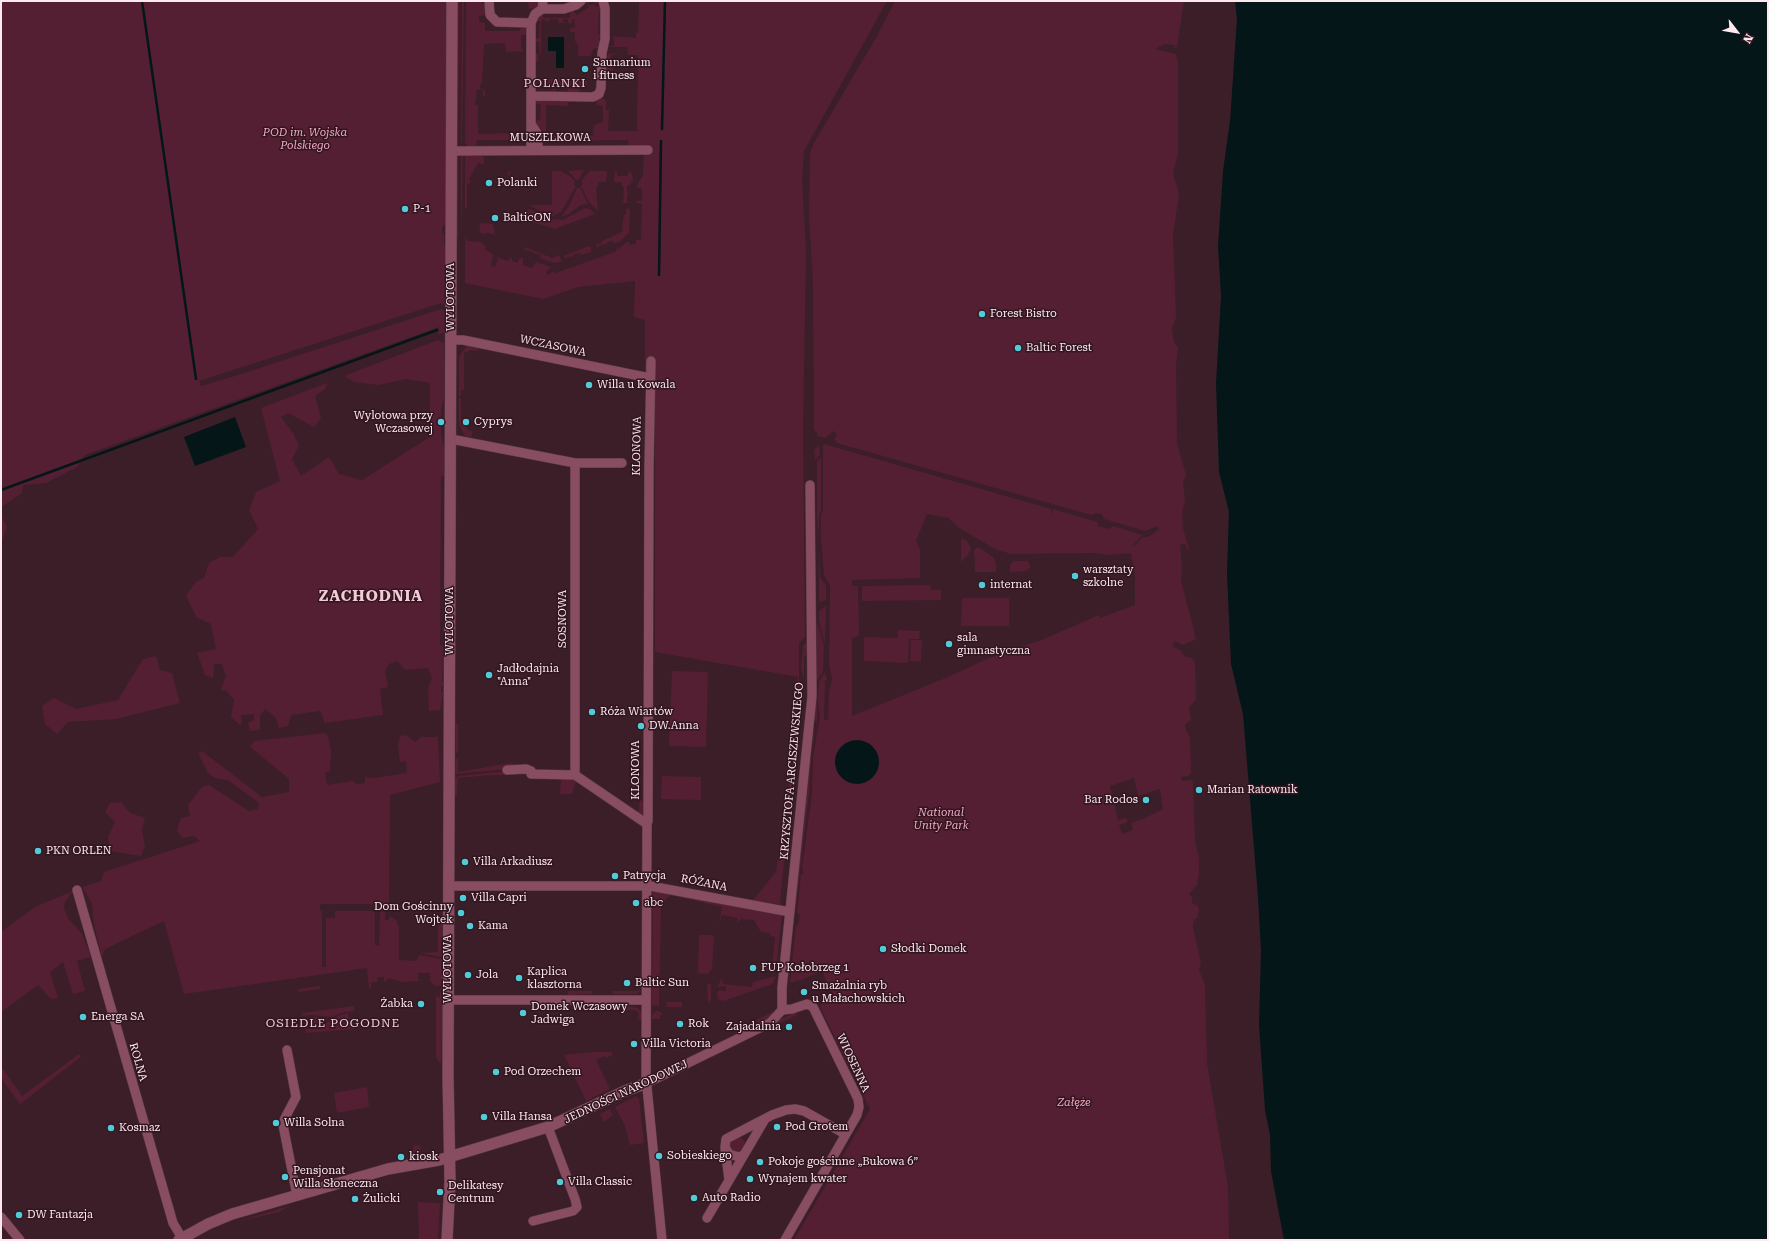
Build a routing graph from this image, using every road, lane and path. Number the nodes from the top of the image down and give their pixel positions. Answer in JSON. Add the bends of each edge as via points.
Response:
{"nodes":[{"id":1,"x":452,"y":1,"type":"edge"},
{"id":2,"x":489,"y":1,"type":"edge"},
{"id":3,"x":581,"y":1,"type":"edge"},
{"id":4,"x":603,"y":1,"type":"edge"},
{"id":5,"x":543,"y":5,"type":"edge"},
{"id":6,"x":531,"y":23,"type":"junction"},
{"id":7,"x":532,"y":96,"type":"junction"},
{"id":8,"x":535,"y":150,"type":"junction"},
{"id":9,"x":648,"y":150,"type":"dead end"},
{"id":10,"x":452,"y":151,"type":"junction"},
{"id":11,"x":451,"y":340,"type":"junction"},
{"id":12,"x":651,"y":362,"type":"dead end"},
{"id":13,"x":650,"y":378,"type":"junction"},
{"id":14,"x":451,"y":439,"type":"junction"},
{"id":15,"x":575,"y":462,"type":"junction"},
{"id":16,"x":622,"y":463,"type":"dead end"},
{"id":17,"x":810,"y":485,"type":"dead end"},
{"id":18,"x":507,"y":770,"type":"dead end"},
{"id":19,"x":575,"y":775,"type":"junction"},
{"id":20,"x":647,"y":824,"type":"junction"},
{"id":21,"x":449,"y":886,"type":"junction"},
{"id":22,"x":647,"y":886,"type":"junction"},
{"id":23,"x":77,"y":890,"type":"dead end"},
{"id":24,"x":788,"y":911,"type":"junction"},
{"id":25,"x":448,"y":1000,"type":"junction"},
{"id":26,"x":646,"y":1000,"type":"junction"},
{"id":27,"x":807,"y":1004,"type":"joint"},
{"id":28,"x":782,"y":1010,"type":"junction"},
{"id":29,"x":287,"y":1050,"type":"dead end"},
{"id":30,"x":647,"y":1083,"type":"junction"},
{"id":31,"x":765,"y":1119,"type":"junction"},
{"id":32,"x":548,"y":1127,"type":"junction"},
{"id":33,"x":738,"y":1132,"type":"junction"},
{"id":34,"x":845,"y":1134,"type":"junction"},
{"id":35,"x":749,"y":1146,"type":"junction"},
{"id":36,"x":725,"y":1147,"type":"junction"},
{"id":37,"x":744,"y":1155,"type":"junction"},
{"id":38,"x":449,"y":1157,"type":"junction"},
{"id":39,"x":729,"y":1180,"type":"junction"},
{"id":40,"x":297,"y":1196,"type":"junction"},
{"id":41,"x":1,"y":1217,"type":"edge"},
{"id":42,"x":707,"y":1218,"type":"dead end"},
{"id":43,"x":534,"y":1221,"type":"dead end"},
{"id":44,"x":180,"y":1239,"type":"edge"},
{"id":45,"x":20,"y":1240,"type":"edge"},
{"id":46,"x":447,"y":1240,"type":"edge"},
{"id":47,"x":662,"y":1240,"type":"edge"},
{"id":48,"x":784,"y":1240,"type":"edge"}],
"edges":[{"from":1,"to":10,"type":"street","name":"WYLOTOWA"},
{"from":2,"to":6,"type":"street","via":[[490,15],[497,22]]},
{"from":3,"to":5,"type":"street","via":[[567,9]]},
{"from":4,"to":7,"type":"street","via":[[605,43],[599,94],[593,97]]},
{"from":5,"to":6,"type":"street"},
{"from":6,"to":7,"type":"street"},
{"from":7,"to":8,"type":"street","via":[[531,124],[538,135]]},
{"from":8,"to":9,"type":"street","name":"MUSZELKOWA"},
{"from":8,"to":10,"type":"street","name":"MUSZELKOWA"},
{"from":10,"to":11,"type":"street","name":"WYLOTOWA"},
{"from":11,"to":13,"type":"street","name":"WCZASOWA","via":[[463,340]]},
{"from":11,"to":14,"type":"street","name":"WYLOTOWA"},
{"from":12,"to":13,"type":"street","name":"KLONOWA"},
{"from":13,"to":20,"type":"street","name":"KLONOWA"},
{"from":14,"to":15,"type":"street"},
{"from":14,"to":21,"type":"street","name":"WYLOTOWA"},
{"from":15,"to":16,"type":"street"},
{"from":15,"to":19,"type":"street","name":"SOSNOWA"},
{"from":17,"to":24,"type":"street","name":"KRZYSZTOFA ARCISZEWSKIEGO","via":[[812,696]]},
{"from":18,"to":19,"type":"street","via":[[526,769],[531,771],[531,774]]},
{"from":19,"to":20,"type":"street"},
{"from":20,"to":22,"type":"street","name":"KLONOWA"},
{"from":21,"to":22,"type":"street","name":"RÓŻANA"},
{"from":21,"to":25,"type":"street","name":"WYLOTOWA"},
{"from":22,"to":24,"type":"street","name":"RÓŻANA"},
{"from":22,"to":26,"type":"street","name":"KLONOWA"},
{"from":23,"to":44,"type":"street","name":"ROLNA","via":[[173,1223]]},
{"from":24,"to":28,"type":"street","name":"KRZYSZTOFA ARCISZEWSKIEGO"},
{"from":25,"to":26,"type":"street"},
{"from":25,"to":38,"type":"street","name":"WYLOTOWA"},
{"from":26,"to":30,"type":"street","name":"KLONOWA"},
{"from":27,"to":28,"type":"street","name":"JEDNOŚCI NARODOWEJ"},
{"from":27,"to":34,"type":"street","name":"WIOSENNA","via":[[816,1011],[858,1099],[858,1112]]},
{"from":28,"to":30,"type":"street","name":"JEDNOŚCI NARODOWEJ","via":[[764,1026]]},
{"from":29,"to":40,"type":"street","via":[[296,1097],[283,1125]]},
{"from":30,"to":32,"type":"street","name":"JEDNOŚCI NARODOWEJ"},
{"from":30,"to":47,"type":"street","name":"KLONOWA","via":[[648,1115]]},
{"from":31,"to":33,"type":"street"},
{"from":31,"to":34,"type":"street","via":[[779,1112],[795,1109],[804,1111]]},
{"from":31,"to":35,"type":"street"},
{"from":32,"to":38,"type":"street","name":"JEDNOŚCI NARODOWEJ"},
{"from":32,"to":43,"type":"street","via":[[577,1207],[573,1211]]},
{"from":33,"to":35,"type":"street","via":[[746,1136]]},
{"from":33,"to":36,"type":"street","via":[[726,1139]]},
{"from":34,"to":48,"type":"street","name":"WIOSENNA"},
{"from":35,"to":37,"type":"street"},
{"from":36,"to":37,"type":"street","via":[[729,1154]]},
{"from":36,"to":39,"type":"street"},
{"from":37,"to":39,"type":"street"},
{"from":38,"to":40,"type":"street","name":"JEDNOŚCI NARODOWEJ","via":[[388,1169]]},
{"from":38,"to":46,"type":"street","name":"WYLOTOWA"},
{"from":39,"to":42,"type":"street"},
{"from":40,"to":44,"type":"street","name":"JEDNOŚCI NARODOWEJ","via":[[232,1214]]},
{"from":41,"to":45,"type":"street"}]}
